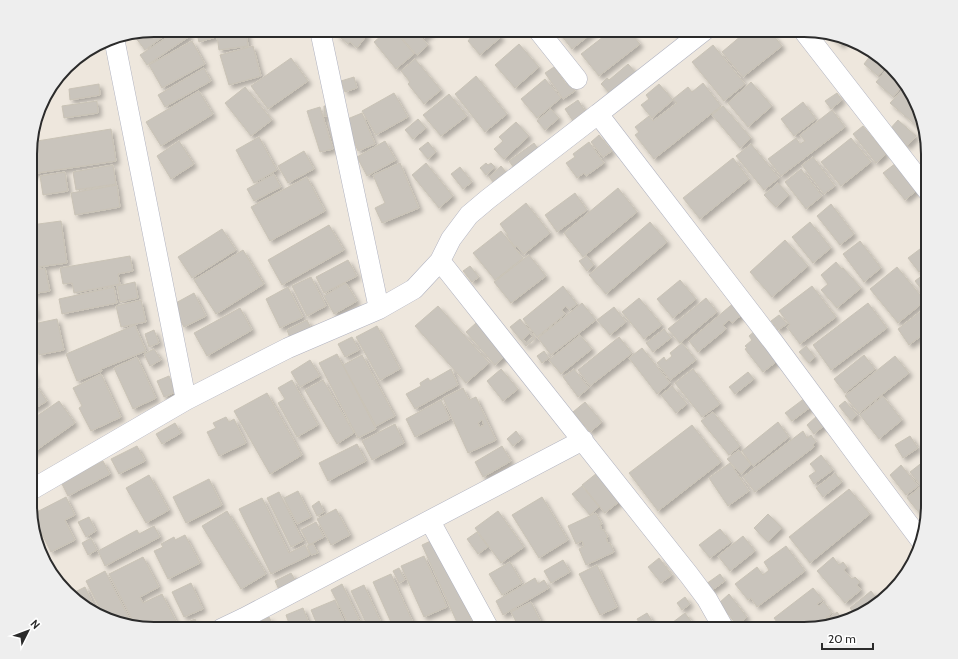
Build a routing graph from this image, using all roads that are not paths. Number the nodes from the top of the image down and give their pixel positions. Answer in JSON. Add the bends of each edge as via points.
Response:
{"nodes":[{"id":1,"x":321,"y":37,"type":"edge"},
{"id":2,"x":544,"y":37,"type":"edge"},
{"id":3,"x":696,"y":37,"type":"edge"},
{"id":4,"x":808,"y":37,"type":"edge"},
{"id":5,"x":115,"y":43,"type":"edge"},
{"id":6,"x":577,"y":78,"type":"dead end"},
{"id":7,"x":598,"y":114,"type":"junction"},
{"id":8,"x":921,"y":182,"type":"edge"},
{"id":9,"x":440,"y":261,"type":"junction"},
{"id":10,"x":379,"y":309,"type":"junction"},
{"id":11,"x":186,"y":400,"type":"junction"},
{"id":12,"x":583,"y":440,"type":"junction"},
{"id":13,"x":37,"y":487,"type":"edge"},
{"id":14,"x":430,"y":521,"type":"junction"},
{"id":15,"x":917,"y":535,"type":"edge"},
{"id":16,"x":236,"y":622,"type":"edge"},
{"id":17,"x":485,"y":622,"type":"edge"},
{"id":18,"x":720,"y":622,"type":"edge"}],
"edges":[{"from":1,"to":10,"type":"street"},
{"from":2,"to":6,"type":"street"},
{"from":3,"to":7,"type":"street"},
{"from":4,"to":8,"type":"street"},
{"from":5,"to":11,"type":"street"},
{"from":7,"to":9,"type":"street","via":[[469,215],[451,239]]},
{"from":7,"to":15,"type":"street","via":[[774,343]]},
{"from":9,"to":10,"type":"street","via":[[414,289]]},
{"from":9,"to":12,"type":"street"},
{"from":10,"to":11,"type":"street","via":[[288,348]]},
{"from":11,"to":13,"type":"street"},
{"from":12,"to":14,"type":"street"},
{"from":12,"to":18,"type":"street","via":[[694,581]]},
{"from":14,"to":16,"type":"street"},
{"from":14,"to":17,"type":"street"}]}
